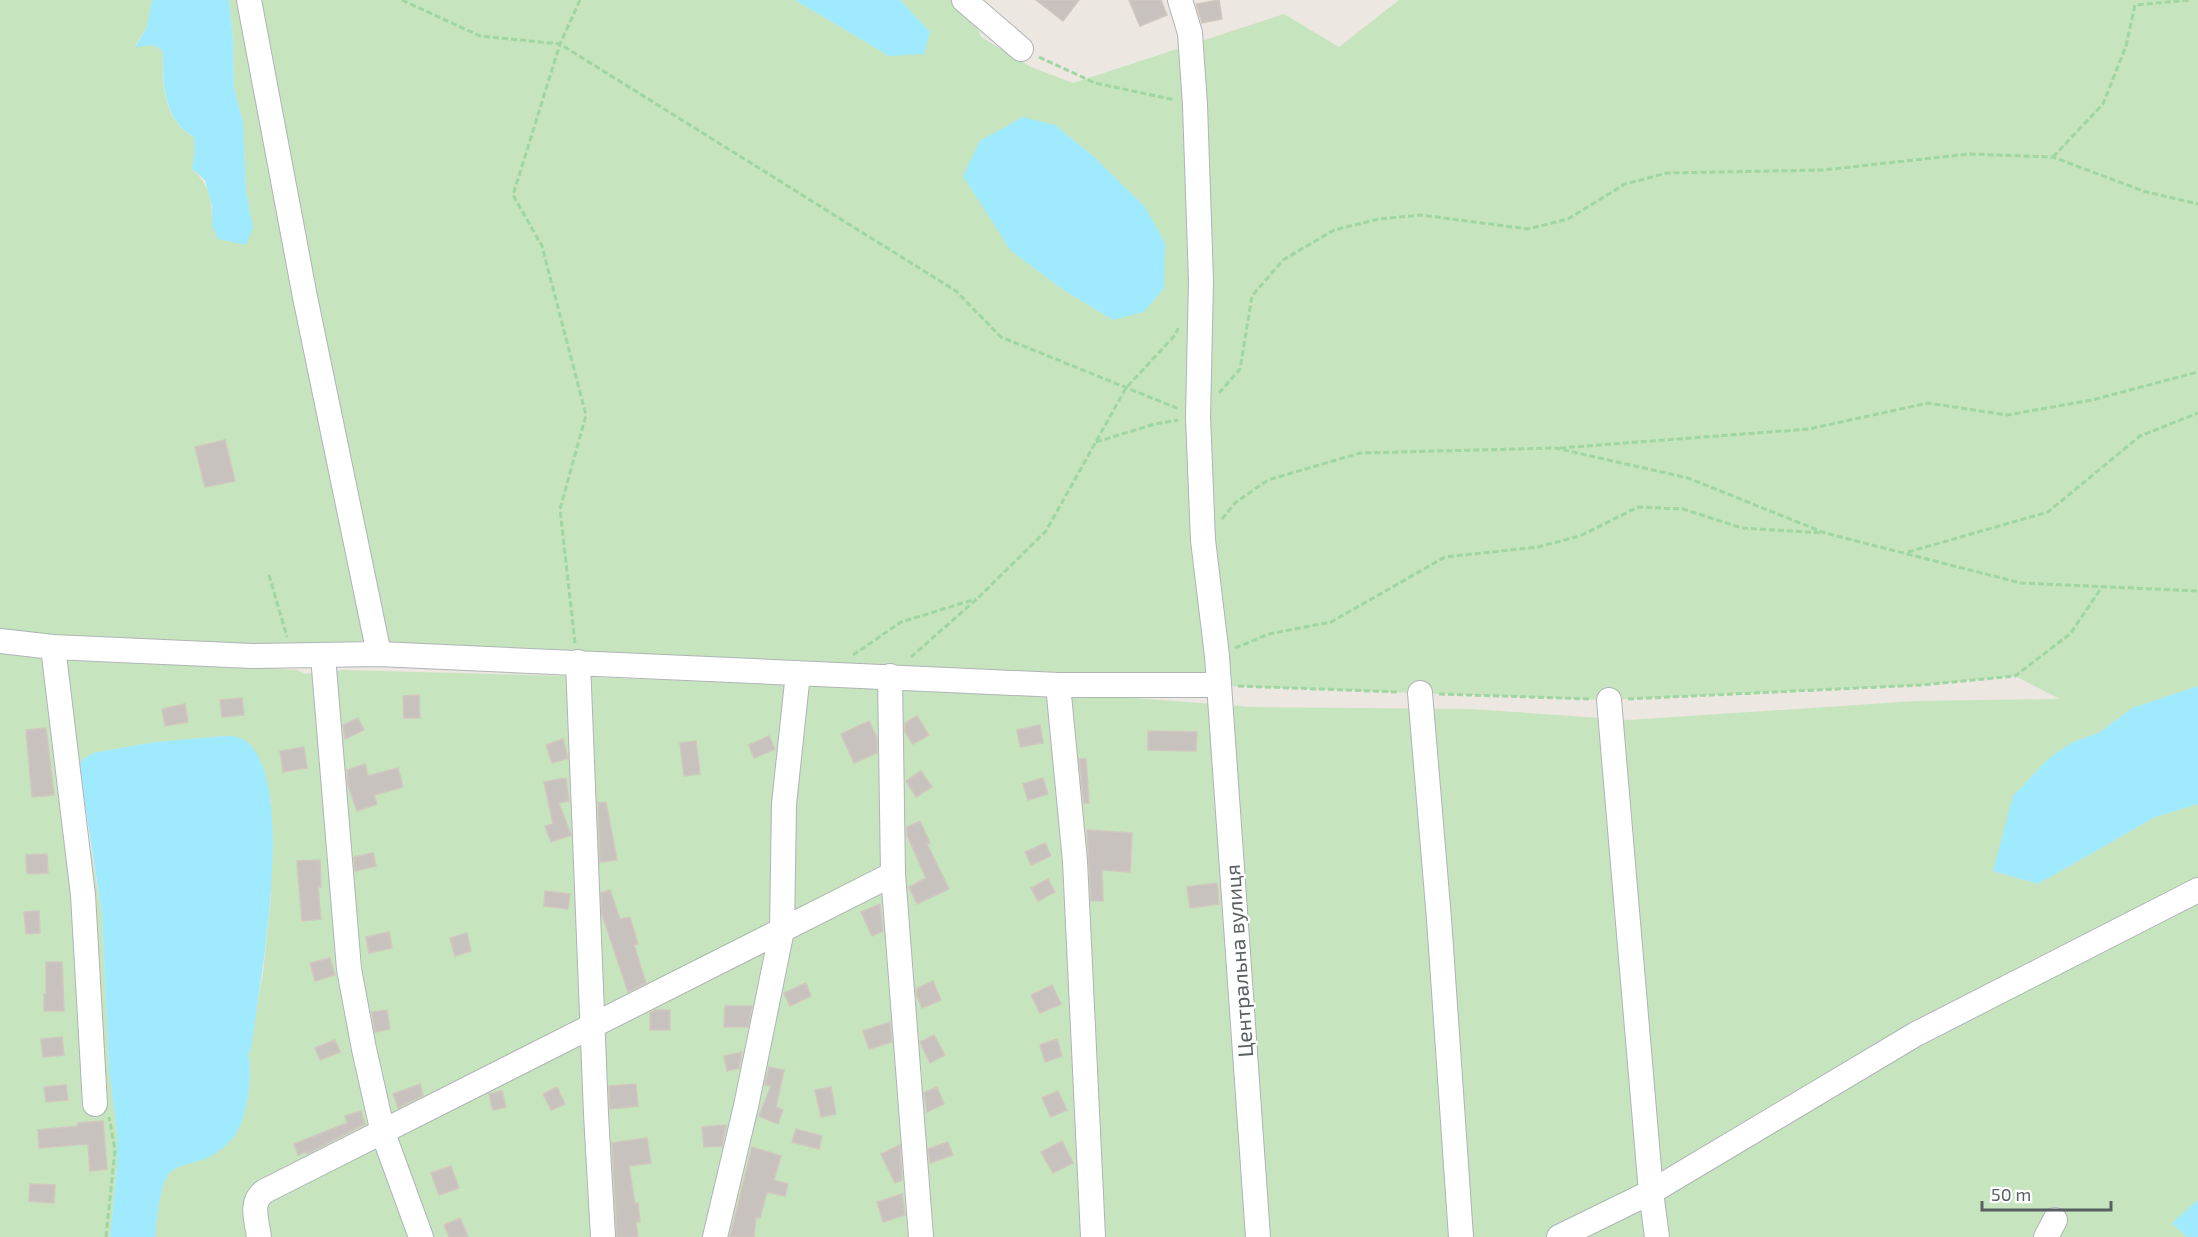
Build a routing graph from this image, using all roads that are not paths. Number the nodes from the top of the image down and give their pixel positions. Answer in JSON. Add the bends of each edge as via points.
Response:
{"nodes":[{"id":1,"x":249,"y":0,"type":"edge"},
{"id":2,"x":964,"y":0,"type":"edge"},
{"id":3,"x":1180,"y":0,"type":"edge"},
{"id":4,"x":1021,"y":49,"type":"road end"},
{"id":5,"x":0,"y":641,"type":"edge"},
{"id":6,"x":53,"y":647,"type":"junction"},
{"id":7,"x":379,"y":654,"type":"junction"},
{"id":8,"x":322,"y":656,"type":"junction"},
{"id":9,"x":578,"y":662,"type":"junction"},
{"id":10,"x":798,"y":673,"type":"junction"},
{"id":11,"x":890,"y":676,"type":"junction"},
{"id":12,"x":1058,"y":685,"type":"junction"},
{"id":13,"x":1218,"y":685,"type":"junction"},
{"id":14,"x":1420,"y":693,"type":"dead end"},
{"id":15,"x":1609,"y":700,"type":"dead end"},
{"id":16,"x":893,"y":874,"type":"junction"},
{"id":17,"x":2198,"y":890,"type":"edge"},
{"id":18,"x":782,"y":930,"type":"junction"},
{"id":19,"x":592,"y":1027,"type":"junction"},
{"id":20,"x":95,"y":1104,"type":"road end"},
{"id":21,"x":383,"y":1132,"type":"junction"},
{"id":22,"x":1651,"y":1192,"type":"junction"},
{"id":23,"x":259,"y":1237,"type":"edge"},
{"id":24,"x":420,"y":1237,"type":"edge"},
{"id":25,"x":603,"y":1237,"type":"edge"},
{"id":26,"x":715,"y":1237,"type":"edge"},
{"id":27,"x":921,"y":1237,"type":"edge"},
{"id":28,"x":1093,"y":1237,"type":"edge"},
{"id":29,"x":1258,"y":1237,"type":"edge"},
{"id":30,"x":1461,"y":1237,"type":"edge"},
{"id":31,"x":1559,"y":1237,"type":"edge"},
{"id":32,"x":1657,"y":1237,"type":"edge"}],
"edges":[{"from":1,"to":7,"type":"street"},
{"from":2,"to":4,"type":"street"},
{"from":3,"to":13,"type":"street","name":"Центральна вулиця","via":[[1190,33],[1195,105],[1201,281],[1198,417],[1203,540]]},
{"from":5,"to":6,"type":"street"},
{"from":6,"to":8,"type":"street"},
{"from":6,"to":20,"type":"street","via":[[83,895]]},
{"from":7,"to":8,"type":"street"},
{"from":7,"to":9,"type":"street"},
{"from":8,"to":21,"type":"street","via":[[350,969]]},
{"from":9,"to":10,"type":"street"},
{"from":9,"to":19,"type":"street"},
{"from":10,"to":11,"type":"street"},
{"from":10,"to":18,"type":"street","via":[[784,804]]},
{"from":11,"to":12,"type":"street"},
{"from":11,"to":16,"type":"street"},
{"from":12,"to":13,"type":"street"},
{"from":12,"to":28,"type":"street","via":[[1075,861]]},
{"from":13,"to":29,"type":"street","name":"Центральна вулиця"},
{"from":14,"to":30,"type":"street"},
{"from":15,"to":22,"type":"street"},
{"from":16,"to":18,"type":"street"},
{"from":16,"to":27,"type":"street"},
{"from":17,"to":22,"type":"street","via":[[1916,1034]]},
{"from":18,"to":19,"type":"street"},
{"from":18,"to":26,"type":"street"},
{"from":19,"to":21,"type":"street"},
{"from":19,"to":25,"type":"street"},
{"from":21,"to":23,"type":"street","via":[[259,1195],[255,1202]]},
{"from":21,"to":24,"type":"street"},
{"from":22,"to":31,"type":"street"},
{"from":22,"to":32,"type":"street"}]}
